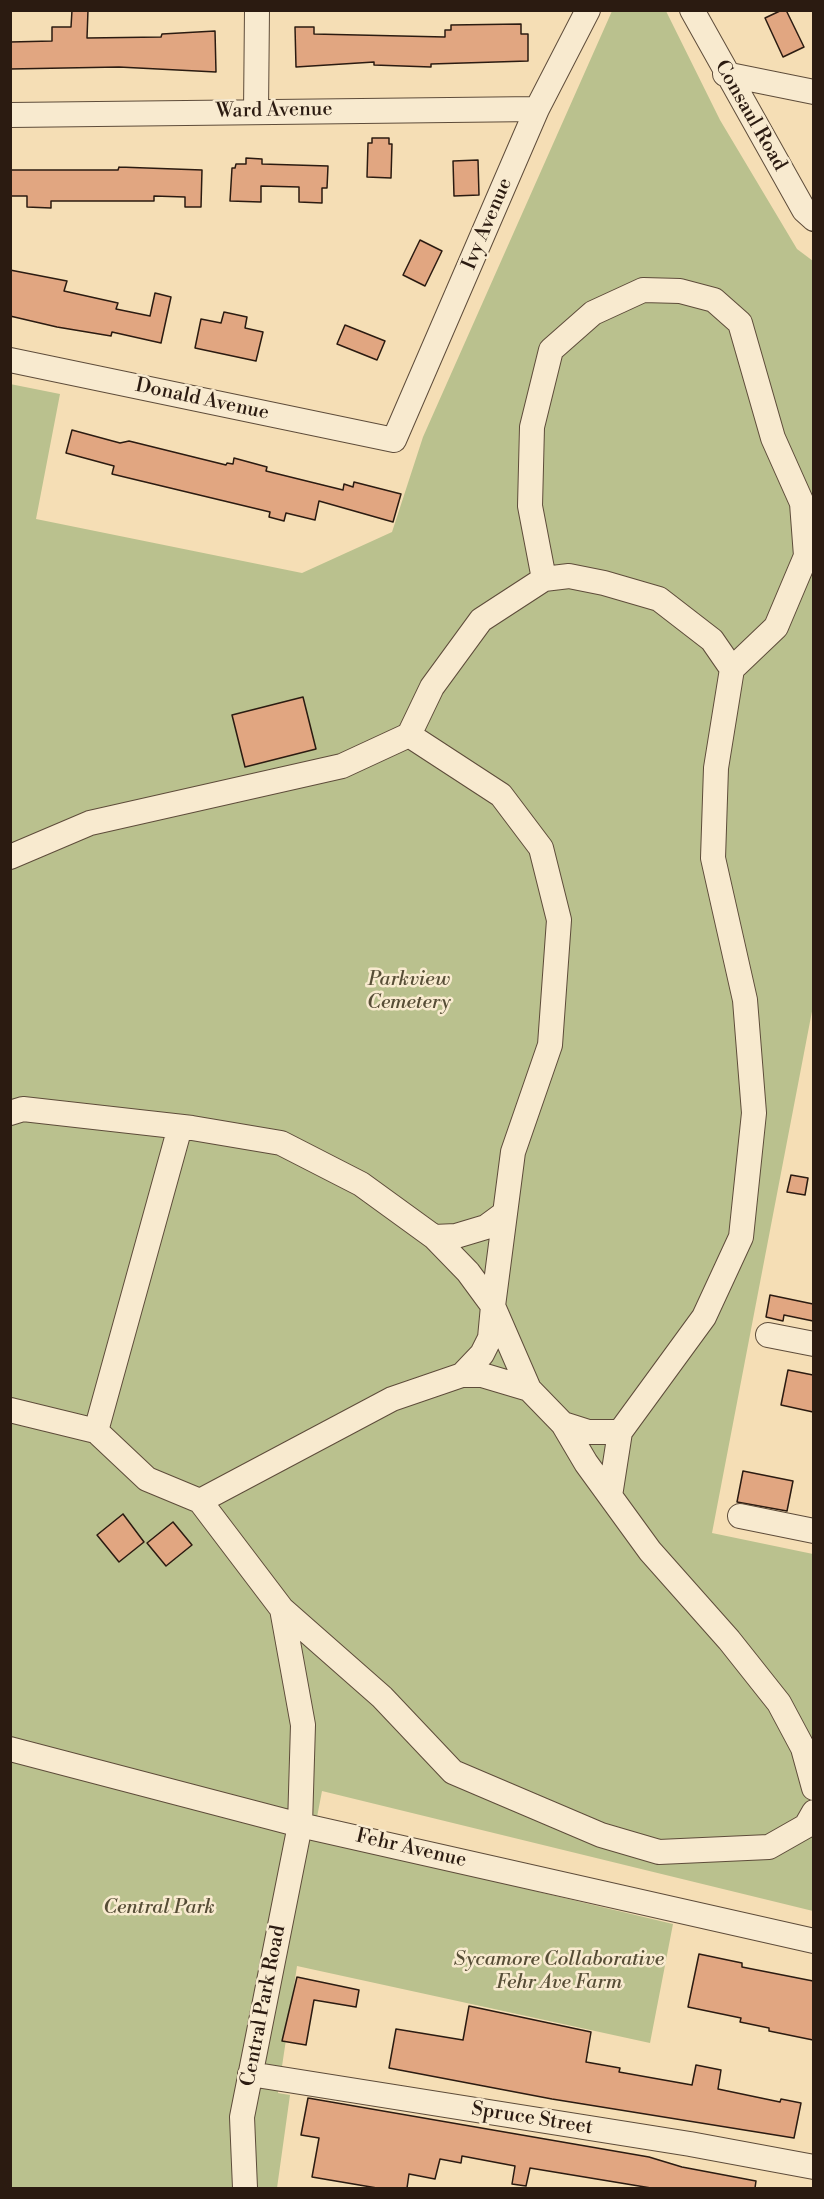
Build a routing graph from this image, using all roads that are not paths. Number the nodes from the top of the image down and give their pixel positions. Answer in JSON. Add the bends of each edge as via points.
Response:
{"nodes":[{"id":1,"x":256,"y":10,"type":"edge"},
{"id":2,"x":588,"y":10,"type":"edge"},
{"id":3,"x":692,"y":10,"type":"edge"},
{"id":4,"x":725,"y":74,"type":"junction"},
{"id":5,"x":813,"y":92,"type":"edge"},
{"id":6,"x":537,"y":109,"type":"junction"},
{"id":7,"x":256,"y":111,"type":"junction"},
{"id":8,"x":10,"y":115,"type":"edge"},
{"id":9,"x":813,"y":219,"type":"edge"},
{"id":10,"x":10,"y":360,"type":"edge"},
{"id":11,"x":394,"y":440,"type":"joint"},
{"id":12,"x":544,"y":579,"type":"junction"},
{"id":13,"x":732,"y":669,"type":"junction"},
{"id":14,"x":409,"y":735,"type":"junction"},
{"id":15,"x":10,"y":857,"type":"edge"},
{"id":16,"x":10,"y":1113,"type":"edge"},
{"id":17,"x":180,"y":1127,"type":"junction"},
{"id":18,"x":505,"y":1213,"type":"junction"},
{"id":19,"x":434,"y":1237,"type":"junction"},
{"id":20,"x":493,"y":1306,"type":"junction"},
{"id":21,"x":768,"y":1335,"type":"dead end"},
{"id":22,"x":813,"y":1344,"type":"edge"},
{"id":23,"x":462,"y":1375,"type":"junction"},
{"id":24,"x":530,"y":1389,"type":"junction"},
{"id":25,"x":10,"y":1410,"type":"edge"},
{"id":26,"x":563,"y":1424,"type":"junction"},
{"id":27,"x":96,"y":1431,"type":"junction"},
{"id":28,"x":620,"y":1432,"type":"junction"},
{"id":29,"x":610,"y":1496,"type":"junction"},
{"id":30,"x":200,"y":1501,"type":"junction"},
{"id":31,"x":740,"y":1516,"type":"dead end"},
{"id":32,"x":813,"y":1530,"type":"edge"},
{"id":33,"x":282,"y":1609,"type":"junction"},
{"id":34,"x":10,"y":1749,"type":"edge"},
{"id":35,"x":813,"y":1788,"type":"edge"},
{"id":36,"x":813,"y":1812,"type":"edge"},
{"id":37,"x":300,"y":1825,"type":"junction"},
{"id":38,"x":813,"y":1941,"type":"edge"},
{"id":39,"x":250,"y":2074,"type":"junction"},
{"id":40,"x":813,"y":2167,"type":"edge"},
{"id":41,"x":245,"y":2188,"type":"edge"}],
"edges":[{"from":1,"to":7,"type":"street"},
{"from":2,"to":6,"type":"street","name":"Ivy Avenue"},
{"from":3,"to":4,"type":"street","name":"Consaul Road"},
{"from":4,"to":5,"type":"street"},
{"from":4,"to":9,"type":"street","name":"Consaul Road","via":[[804,210]]},
{"from":6,"to":7,"type":"street","name":"Ward Avenue"},
{"from":6,"to":11,"type":"street","name":"Ivy Avenue"},
{"from":7,"to":8,"type":"street","name":"Ward Avenue"},
{"from":10,"to":11,"type":"street","name":"Donald Avenue"},
{"from":12,"to":13,"type":"street","via":[[569,576],[659,599],[712,640]]},
{"from":12,"to":13,"type":"street","via":[[530,506],[532,427],[551,350],[593,313],[643,290],[680,291],[714,300],[740,322],[773,438],[802,503],[806,556],[776,627]]},
{"from":12,"to":14,"type":"street","via":[[481,620],[432,687]]},
{"from":13,"to":28,"type":"street","via":[[716,768],[713,858],[746,1000],[753,1101],[741,1237],[704,1317]]},
{"from":14,"to":15,"type":"street","via":[[342,766],[90,823]]},
{"from":14,"to":18,"type":"street","via":[[501,795],[541,848],[559,920],[550,1045],[513,1152]]},
{"from":16,"to":17,"type":"street","via":[[23,1109]]},
{"from":17,"to":19,"type":"street","via":[[281,1143],[361,1184]]},
{"from":17,"to":27,"type":"street"},
{"from":18,"to":19,"type":"street","via":[[486,1227],[456,1236]]},
{"from":18,"to":20,"type":"street"},
{"from":19,"to":20,"type":"street","via":[[468,1272]]},
{"from":20,"to":23,"type":"street","via":[[490,1338],[482,1354]]},
{"from":20,"to":24,"type":"street"},
{"from":21,"to":22,"type":"street"},
{"from":23,"to":24,"type":"street","via":[[482,1375]]},
{"from":23,"to":30,"type":"street","via":[[392,1398]]},
{"from":24,"to":26,"type":"street"},
{"from":25,"to":27,"type":"street"},
{"from":26,"to":28,"type":"street","via":[[588,1432]]},
{"from":26,"to":29,"type":"street"},
{"from":27,"to":30,"type":"street","via":[[147,1479]]},
{"from":28,"to":29,"type":"street"},
{"from":29,"to":35,"type":"street","via":[[650,1551],[779,1703],[803,1748]]},
{"from":30,"to":33,"type":"street"},
{"from":31,"to":32,"type":"street"},
{"from":33,"to":36,"type":"street","via":[[382,1697],[453,1772],[601,1836],[659,1852],[769,1848],[806,1826]]},
{"from":33,"to":37,"type":"street","name":"Central Park Road","via":[[303,1725]]},
{"from":34,"to":37,"type":"street","name":"Fehr Avenue"},
{"from":37,"to":38,"type":"street","name":"Fehr Avenue"},
{"from":37,"to":39,"type":"street","name":"Central Park Road"},
{"from":39,"to":40,"type":"street","name":"Spruce Street"},
{"from":39,"to":41,"type":"street","name":"Central Park Road","via":[[243,2117]]}]}
